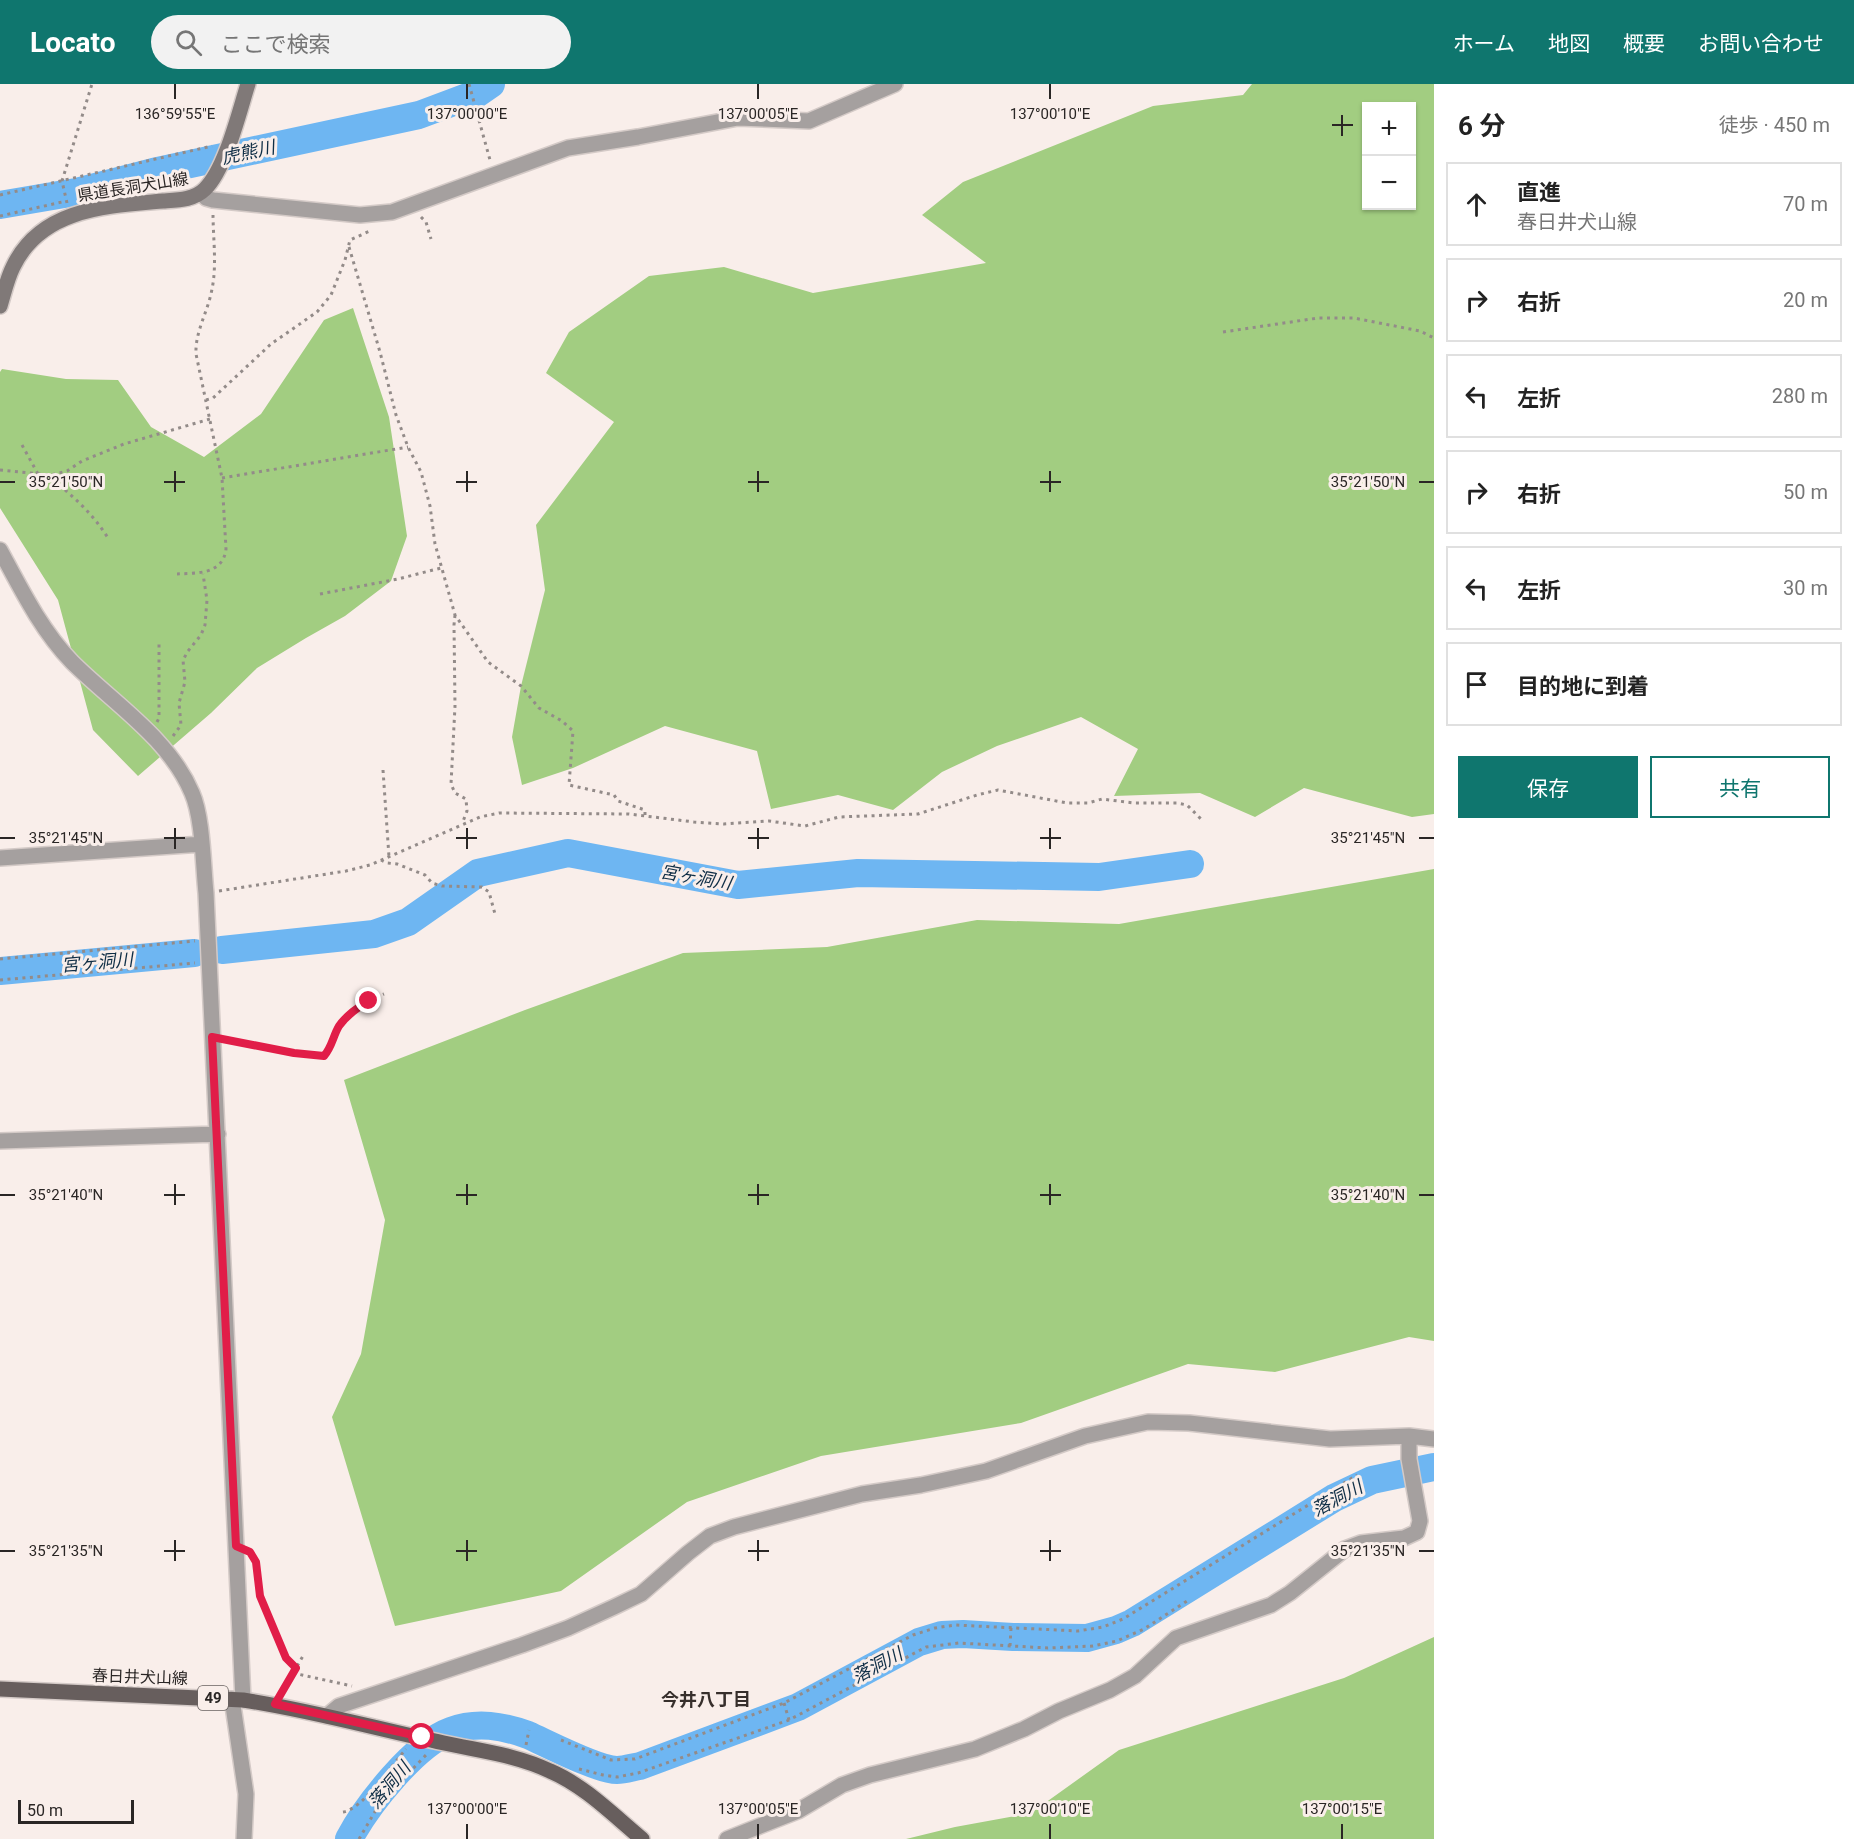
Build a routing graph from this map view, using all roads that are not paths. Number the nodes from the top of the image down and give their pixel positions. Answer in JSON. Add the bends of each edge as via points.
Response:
{"nodes":[{"id":1,"x":248,"y":84,"type":"edge"},
{"id":2,"x":895,"y":84,"type":"edge"},
{"id":3,"x":207,"y":196,"type":"junction"},
{"id":4,"x":0,"y":306,"type":"edge"},
{"id":5,"x":0,"y":550,"type":"edge"},
{"id":6,"x":202,"y":844,"type":"junction"},
{"id":7,"x":0,"y":858,"type":"edge"},
{"id":8,"x":218,"y":1134,"type":"junction"},
{"id":9,"x":0,"y":1141,"type":"edge"},
{"id":10,"x":1409,"y":1436,"type":"junction"},
{"id":11,"x":1434,"y":1439,"type":"edge"},
{"id":12,"x":0,"y":1689,"type":"edge"},
{"id":13,"x":237,"y":1699,"type":"junction"},
{"id":14,"x":327,"y":1716,"type":"junction"},
{"id":15,"x":244,"y":1839,"type":"edge"},
{"id":16,"x":642,"y":1839,"type":"edge"},
{"id":17,"x":727,"y":1839,"type":"edge"}],
"edges":[{"from":1,"to":3,"type":"main road","name":"県道長洞犬山線"},
{"from":2,"to":3,"type":"street","via":[[809,121],[738,118],[568,148],[392,212],[360,215]]},
{"from":3,"to":4,"type":"main road","name":"県道長洞犬山線","via":[[97,208],[63,218],[48,226],[18,256]]},
{"from":5,"to":6,"type":"street","via":[[49,635],[174,762],[193,794]]},
{"from":6,"to":7,"type":"street"},
{"from":6,"to":8,"type":"street"},
{"from":8,"to":9,"type":"street"},
{"from":8,"to":13,"type":"street","via":[[236,1546]]},
{"from":10,"to":11,"type":"street"},
{"from":10,"to":14,"type":"street","via":[[1330,1439],[1148,1422],[1085,1436],[986,1471],[862,1494],[734,1527],[710,1536],[641,1594],[614,1607],[522,1645],[339,1706]]},
{"from":10,"to":17,"type":"street","via":[[1420,1521],[1417,1533],[1345,1549],[1271,1605],[1176,1638],[1135,1676],[1024,1729],[975,1749],[842,1785],[798,1811]]},
{"from":12,"to":13,"type":"main road","name":"春日井犬山線","number":"49"},
{"from":13,"to":14,"type":"main road","name":"春日井犬山線","number":"49"},
{"from":13,"to":15,"type":"street","via":[[246,1794]]},
{"from":14,"to":16,"type":"main road","name":"春日井犬山線","number":"49","via":[[520,1759],[551,1771],[575,1784]]}]}
